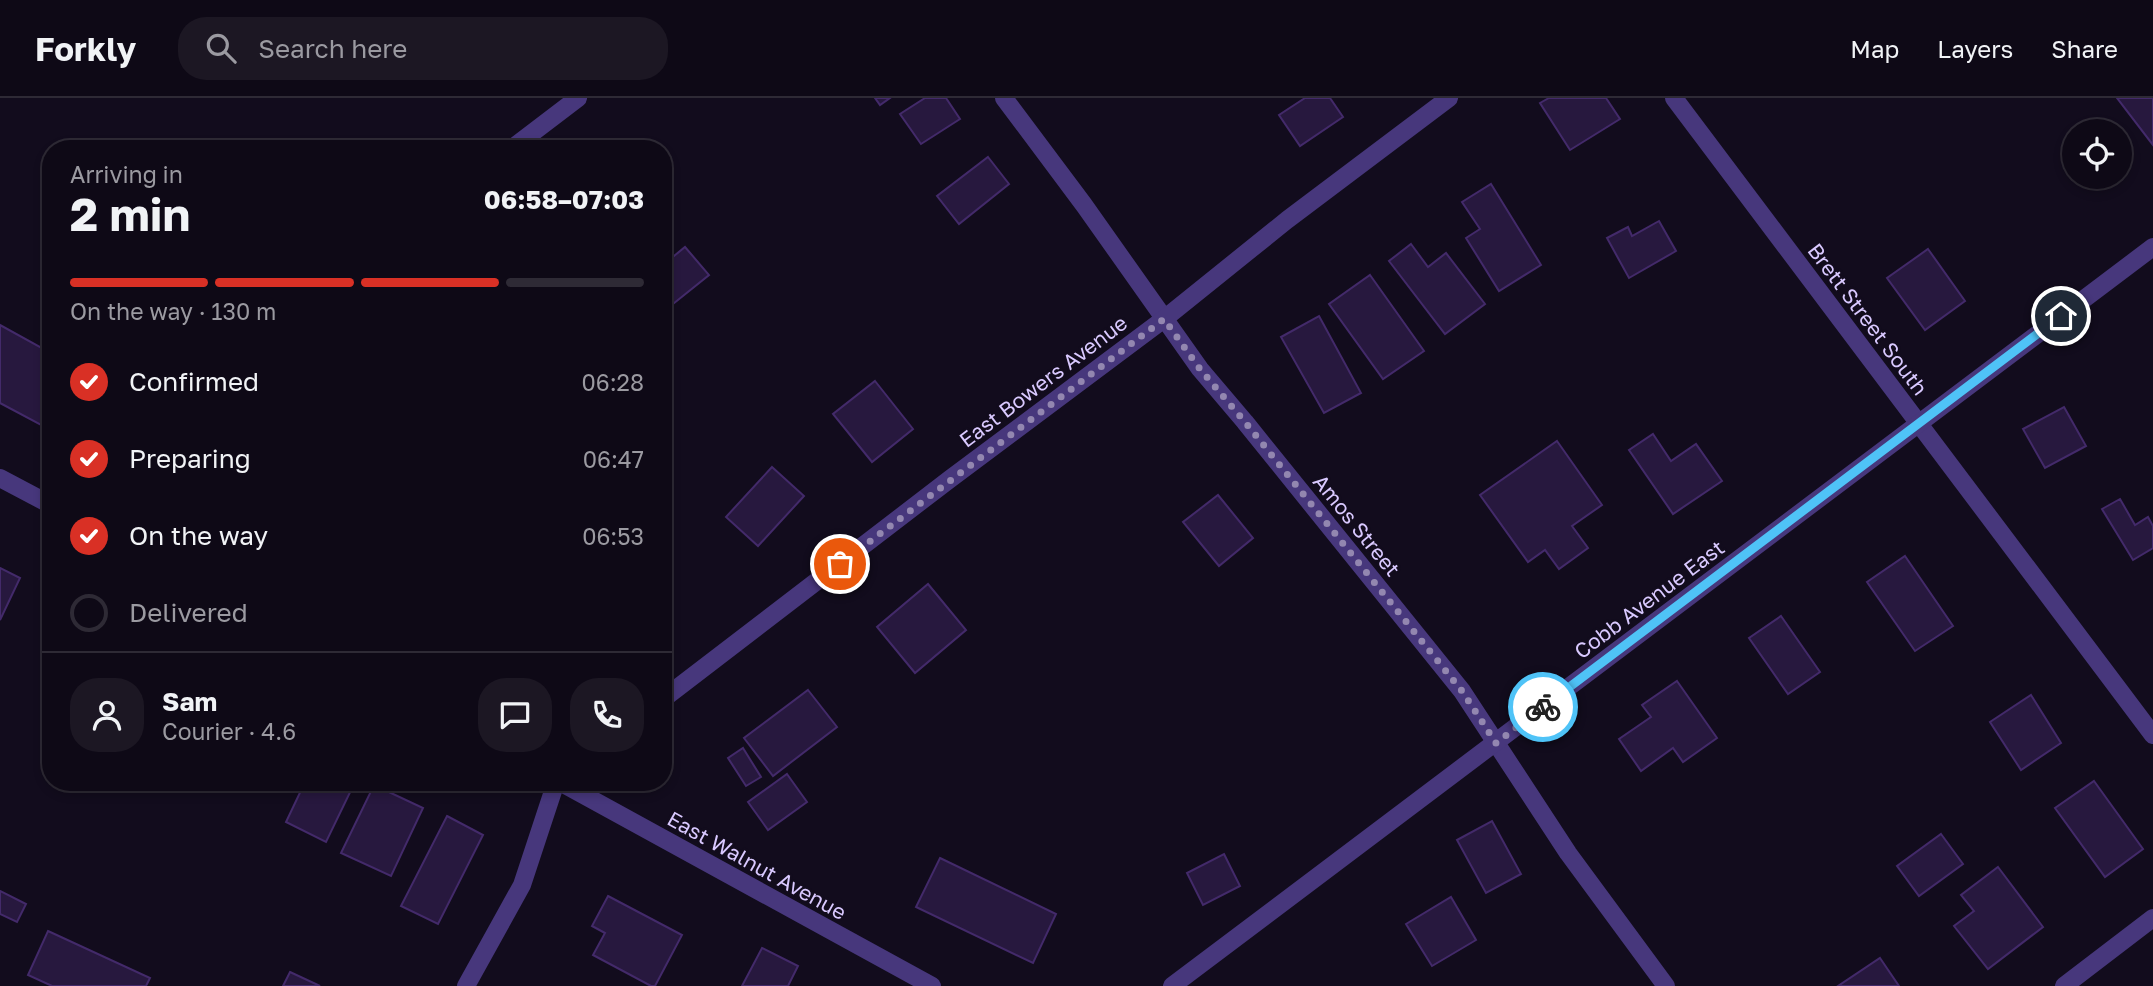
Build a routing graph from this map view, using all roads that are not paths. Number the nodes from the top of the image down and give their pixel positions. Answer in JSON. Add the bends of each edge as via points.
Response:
{"nodes":[{"id":1,"x":578,"y":98,"type":"edge"},
{"id":2,"x":1004,"y":98,"type":"edge"},
{"id":3,"x":1449,"y":98,"type":"edge"},
{"id":4,"x":1674,"y":98,"type":"edge"},
{"id":5,"x":523,"y":140,"type":"edge"},
{"id":6,"x":2153,"y":247,"type":"edge"},
{"id":7,"x":1164,"y":319,"type":"junction"},
{"id":8,"x":1919,"y":424,"type":"junction"},
{"id":9,"x":0,"y":478,"type":"edge"},
{"id":10,"x":42,"y":498,"type":"edge"},
{"id":11,"x":672,"y":692,"type":"edge"},
{"id":12,"x":2153,"y":735,"type":"edge"},
{"id":13,"x":1496,"y":743,"type":"junction"},
{"id":14,"x":555,"y":791,"type":"edge"},
{"id":15,"x":574,"y":791,"type":"edge"},
{"id":16,"x":2153,"y":918,"type":"edge"},
{"id":17,"x":466,"y":986,"type":"edge"},
{"id":18,"x":932,"y":986,"type":"edge"},
{"id":19,"x":1172,"y":986,"type":"edge"},
{"id":20,"x":1665,"y":986,"type":"edge"},
{"id":21,"x":2064,"y":986,"type":"edge"}],
"edges":[{"from":1,"to":5,"type":"street"},
{"from":2,"to":7,"type":"street","name":"Amos Street"},
{"from":3,"to":7,"type":"street","name":"East Bowers Avenue"},
{"from":4,"to":8,"type":"street","name":"Brett Street South"},
{"from":6,"to":8,"type":"street","name":"Cobb Avenue East"},
{"from":7,"to":11,"type":"street","name":"East Bowers Avenue"},
{"from":7,"to":13,"type":"street","name":"Amos Street","via":[[1462,691]]},
{"from":8,"to":12,"type":"street","name":"Brett Street South"},
{"from":8,"to":13,"type":"street","name":"Cobb Avenue East"},
{"from":9,"to":10,"type":"street"},
{"from":13,"to":19,"type":"street","name":"Cobb Avenue East"},
{"from":13,"to":20,"type":"street","name":"Amos Street","via":[[1568,853]]},
{"from":14,"to":17,"type":"street","via":[[522,885]]},
{"from":15,"to":18,"type":"street","name":"East Walnut Avenue"},
{"from":16,"to":21,"type":"street"}]}
